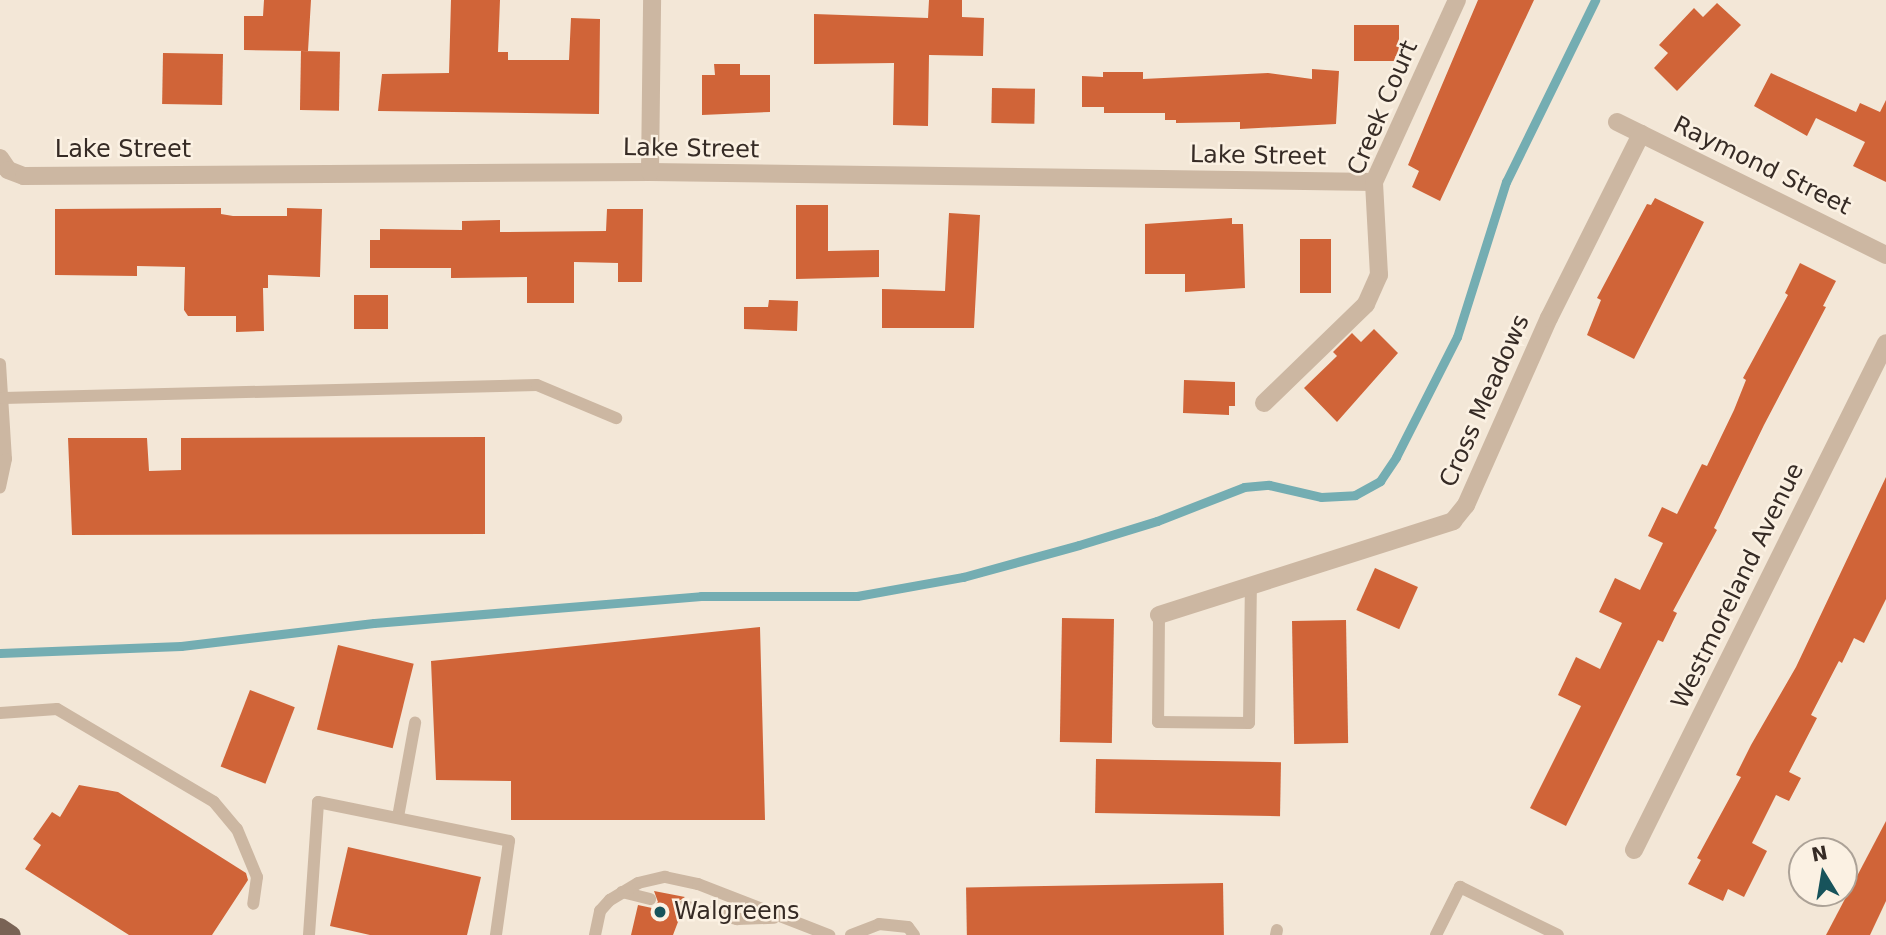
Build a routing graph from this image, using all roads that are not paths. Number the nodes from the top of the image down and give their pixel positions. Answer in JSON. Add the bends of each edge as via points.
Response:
{"nodes":[{"id":1,"x":652,"y":0,"type":"edge"},
{"id":2,"x":1457,"y":0,"type":"edge"},
{"id":3,"x":1617,"y":122,"type":"dead end"},
{"id":4,"x":1641,"y":134,"type":"junction"},
{"id":5,"x":3,"y":167,"type":"edge"},
{"id":6,"x":650,"y":172,"type":"junction"},
{"id":7,"x":1374,"y":182,"type":"junction"},
{"id":8,"x":1886,"y":255,"type":"edge"},
{"id":9,"x":1886,"y":343,"type":"edge"},
{"id":10,"x":0,"y":366,"type":"edge"},
{"id":11,"x":3,"y":398,"type":"junction"},
{"id":12,"x":1264,"y":403,"type":"dead end"},
{"id":13,"x":616,"y":418,"type":"dead end"},
{"id":14,"x":3,"y":458,"type":"edge"},
{"id":15,"x":0,"y":487,"type":"edge"},
{"id":16,"x":1251,"y":587,"type":"junction"},
{"id":17,"x":1159,"y":615,"type":"joint"},
{"id":18,"x":0,"y":713,"type":"edge"},
{"id":19,"x":415,"y":723,"type":"dead end"},
{"id":20,"x":398,"y":817,"type":"junction"},
{"id":21,"x":1634,"y":850,"type":"dead end"},
{"id":22,"x":622,"y":892,"type":"junction"},
{"id":23,"x":650,"y":898,"type":"dead end"},
{"id":24,"x":253,"y":904,"type":"dead end"},
{"id":25,"x":684,"y":906,"type":"dead end"},
{"id":26,"x":782,"y":918,"type":"junction"},
{"id":27,"x":0,"y":927,"type":"edge"},
{"id":28,"x":12,"y":935,"type":"edge"},
{"id":29,"x":309,"y":935,"type":"edge"},
{"id":30,"x":496,"y":935,"type":"edge"},
{"id":31,"x":595,"y":935,"type":"edge"},
{"id":32,"x":829,"y":935,"type":"edge"},
{"id":33,"x":851,"y":935,"type":"edge"},
{"id":34,"x":914,"y":935,"type":"edge"},
{"id":35,"x":1436,"y":935,"type":"edge"},
{"id":36,"x":1558,"y":935,"type":"edge"}],
"edges":[{"from":1,"to":6,"type":"street"},
{"from":2,"to":7,"type":"street","name":"Creek Court"},
{"from":3,"to":4,"type":"street","name":"Raymond Street"},
{"from":4,"to":8,"type":"street","name":"Raymond Street"},
{"from":4,"to":16,"type":"street","name":"Cross Meadows","via":[[1549,318],[1466,505],[1453,521]]},
{"from":5,"to":6,"type":"street","name":"Lake Street","via":[[24,176]]},
{"from":6,"to":7,"type":"street","name":"Lake Street"},
{"from":7,"to":12,"type":"street","name":"Creek Court","via":[[1372,217],[1379,275],[1366,304]]},
{"from":9,"to":21,"type":"street","name":"Westmoreland Avenue"},
{"from":10,"to":11,"type":"lane"},
{"from":11,"to":13,"type":"lane","via":[[537,384]]},
{"from":11,"to":14,"type":"lane"},
{"from":14,"to":15,"type":"lane"},
{"from":16,"to":17,"type":"street","name":"Cross Meadows"},
{"from":16,"to":17,"type":"lane","via":[[1249,723],[1158,722]]},
{"from":18,"to":24,"type":"lane","via":[[57,709],[214,802],[237,829],[257,877]]},
{"from":19,"to":20,"type":"lane"},
{"from":20,"to":29,"type":"lane","via":[[318,802]]},
{"from":20,"to":30,"type":"lane","via":[[509,841]]},
{"from":22,"to":23,"type":"lane"},
{"from":22,"to":26,"type":"lane","via":[[650,879],[681,879]]},
{"from":22,"to":31,"type":"lane","via":[[600,911]]},
{"from":25,"to":26,"type":"lane","via":[[737,919]]},
{"from":26,"to":32,"type":"lane"},
{"from":27,"to":28,"type":"main road"},
{"from":33,"to":34,"type":"lane","via":[[879,924],[908,927]]},
{"from":35,"to":36,"type":"lane","via":[[1460,887]]}]}
